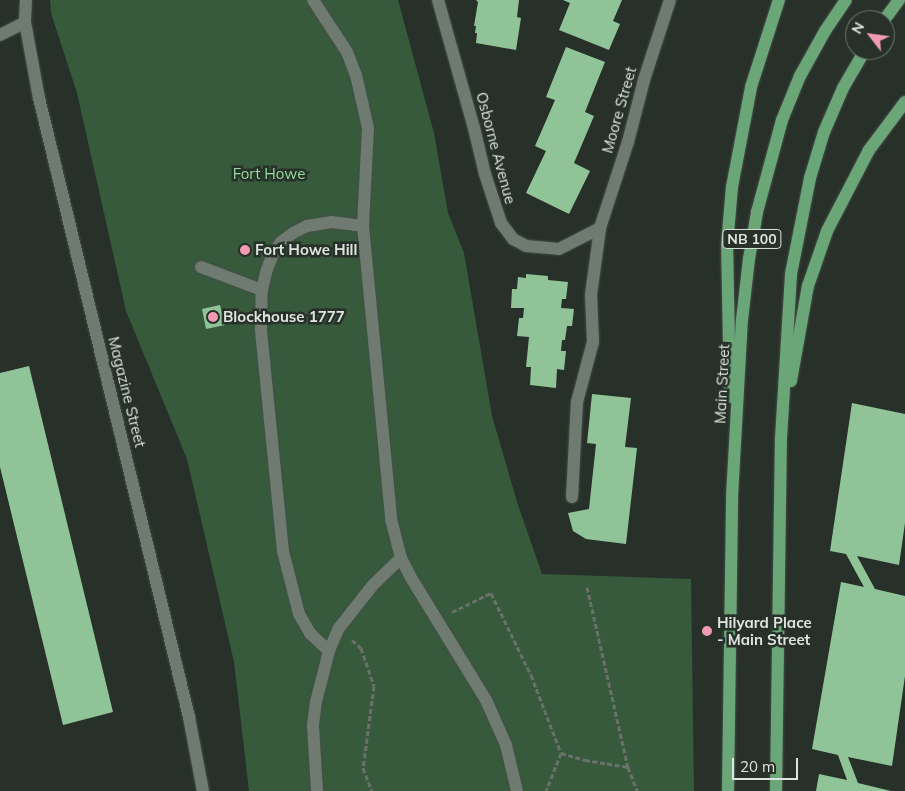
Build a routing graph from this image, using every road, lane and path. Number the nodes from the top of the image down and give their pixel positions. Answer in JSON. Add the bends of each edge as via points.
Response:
{"nodes":[{"id":1,"x":26,"y":0,"type":"edge"},
{"id":2,"x":313,"y":0,"type":"edge"},
{"id":3,"x":438,"y":0,"type":"edge"},
{"id":4,"x":670,"y":0,"type":"edge"},
{"id":5,"x":779,"y":0,"type":"edge"},
{"id":6,"x":846,"y":0,"type":"edge"},
{"id":7,"x":25,"y":22,"type":"junction"},
{"id":8,"x":0,"y":35,"type":"edge"},
{"id":9,"x":859,"y":60,"type":"edge"},
{"id":10,"x":905,"y":102,"type":"edge"},
{"id":11,"x":363,"y":226,"type":"junction"},
{"id":12,"x":600,"y":228,"type":"junction"},
{"id":13,"x":201,"y":267,"type":"dead end"},
{"id":14,"x":262,"y":290,"type":"junction"},
{"id":15,"x":781,"y":438,"type":"junction"},
{"id":16,"x":572,"y":497,"type":"dead end"},
{"id":17,"x":732,"y":497,"type":"junction"},
{"id":18,"x":402,"y":558,"type":"junction"},
{"id":19,"x":587,"y":587,"type":"dead end"},
{"id":20,"x":436,"y":620,"type":"junction"},
{"id":21,"x":339,"y":628,"type":"junction"},
{"id":22,"x":329,"y":650,"type":"junction"},
{"id":23,"x":561,"y":753,"type":"junction"},
{"id":24,"x":628,"y":767,"type":"junction"},
{"id":25,"x":203,"y":791,"type":"edge"},
{"id":26,"x":318,"y":791,"type":"edge"},
{"id":27,"x":372,"y":791,"type":"edge"},
{"id":28,"x":517,"y":791,"type":"edge"},
{"id":29,"x":546,"y":791,"type":"edge"},
{"id":30,"x":637,"y":791,"type":"edge"},
{"id":31,"x":728,"y":791,"type":"edge"},
{"id":32,"x":776,"y":791,"type":"edge"}],
"edges":[{"from":1,"to":7,"type":"street","name":"Magazine Street"},
{"from":2,"to":11,"type":"street","via":[[347,52],[362,98],[368,128]]},
{"from":3,"to":12,"type":"street","name":"Osborne Avenue","via":[[501,223],[513,239],[526,246],[559,249]]},
{"from":4,"to":12,"type":"street","name":"Moore Street"},
{"from":5,"to":17,"type":"main road","via":[[751,87],[732,187],[727,245]]},
{"from":6,"to":17,"type":"main road","name":"Main Street","number":"NB 100","via":[[800,76],[782,120],[757,212],[742,320]]},
{"from":7,"to":8,"type":"street"},
{"from":7,"to":25,"type":"street","name":"Magazine Street","via":[[39,98],[189,717]]},
{"from":9,"to":15,"type":"main road","number":"NB 100","via":[[824,132],[801,215],[791,274]]},
{"from":10,"to":15,"type":"main road","via":[[869,150],[824,240],[808,286]]},
{"from":11,"to":14,"type":"street","via":[[331,222],[307,226],[293,233],[273,254]]},
{"from":11,"to":18,"type":"street","via":[[391,519]]},
{"from":12,"to":16,"type":"street","name":"Moore Street","via":[[591,295],[593,342],[578,394]]},
{"from":13,"to":14,"type":"street"},
{"from":14,"to":22,"type":"street","via":[[260,329],[283,551],[299,614],[310,633]]},
{"from":15,"to":32,"type":"main road","number":"NB 100"},
{"from":17,"to":31,"type":"main road","name":"Main Street","number":"NB 100"},
{"from":18,"to":20,"type":"street"},
{"from":18,"to":21,"type":"street","via":[[373,585]]},
{"from":19,"to":24,"type":"path"},
{"from":20,"to":23,"type":"path","via":[[491,593],[531,675]]},
{"from":20,"to":28,"type":"street","via":[[486,700],[506,745]]},
{"from":21,"to":22,"type":"street"},
{"from":21,"to":27,"type":"path","via":[[361,648],[374,686],[363,768]]},
{"from":22,"to":26,"type":"street","via":[[313,725]]},
{"from":23,"to":24,"type":"path"},
{"from":23,"to":29,"type":"path"},
{"from":24,"to":30,"type":"path"}]}
